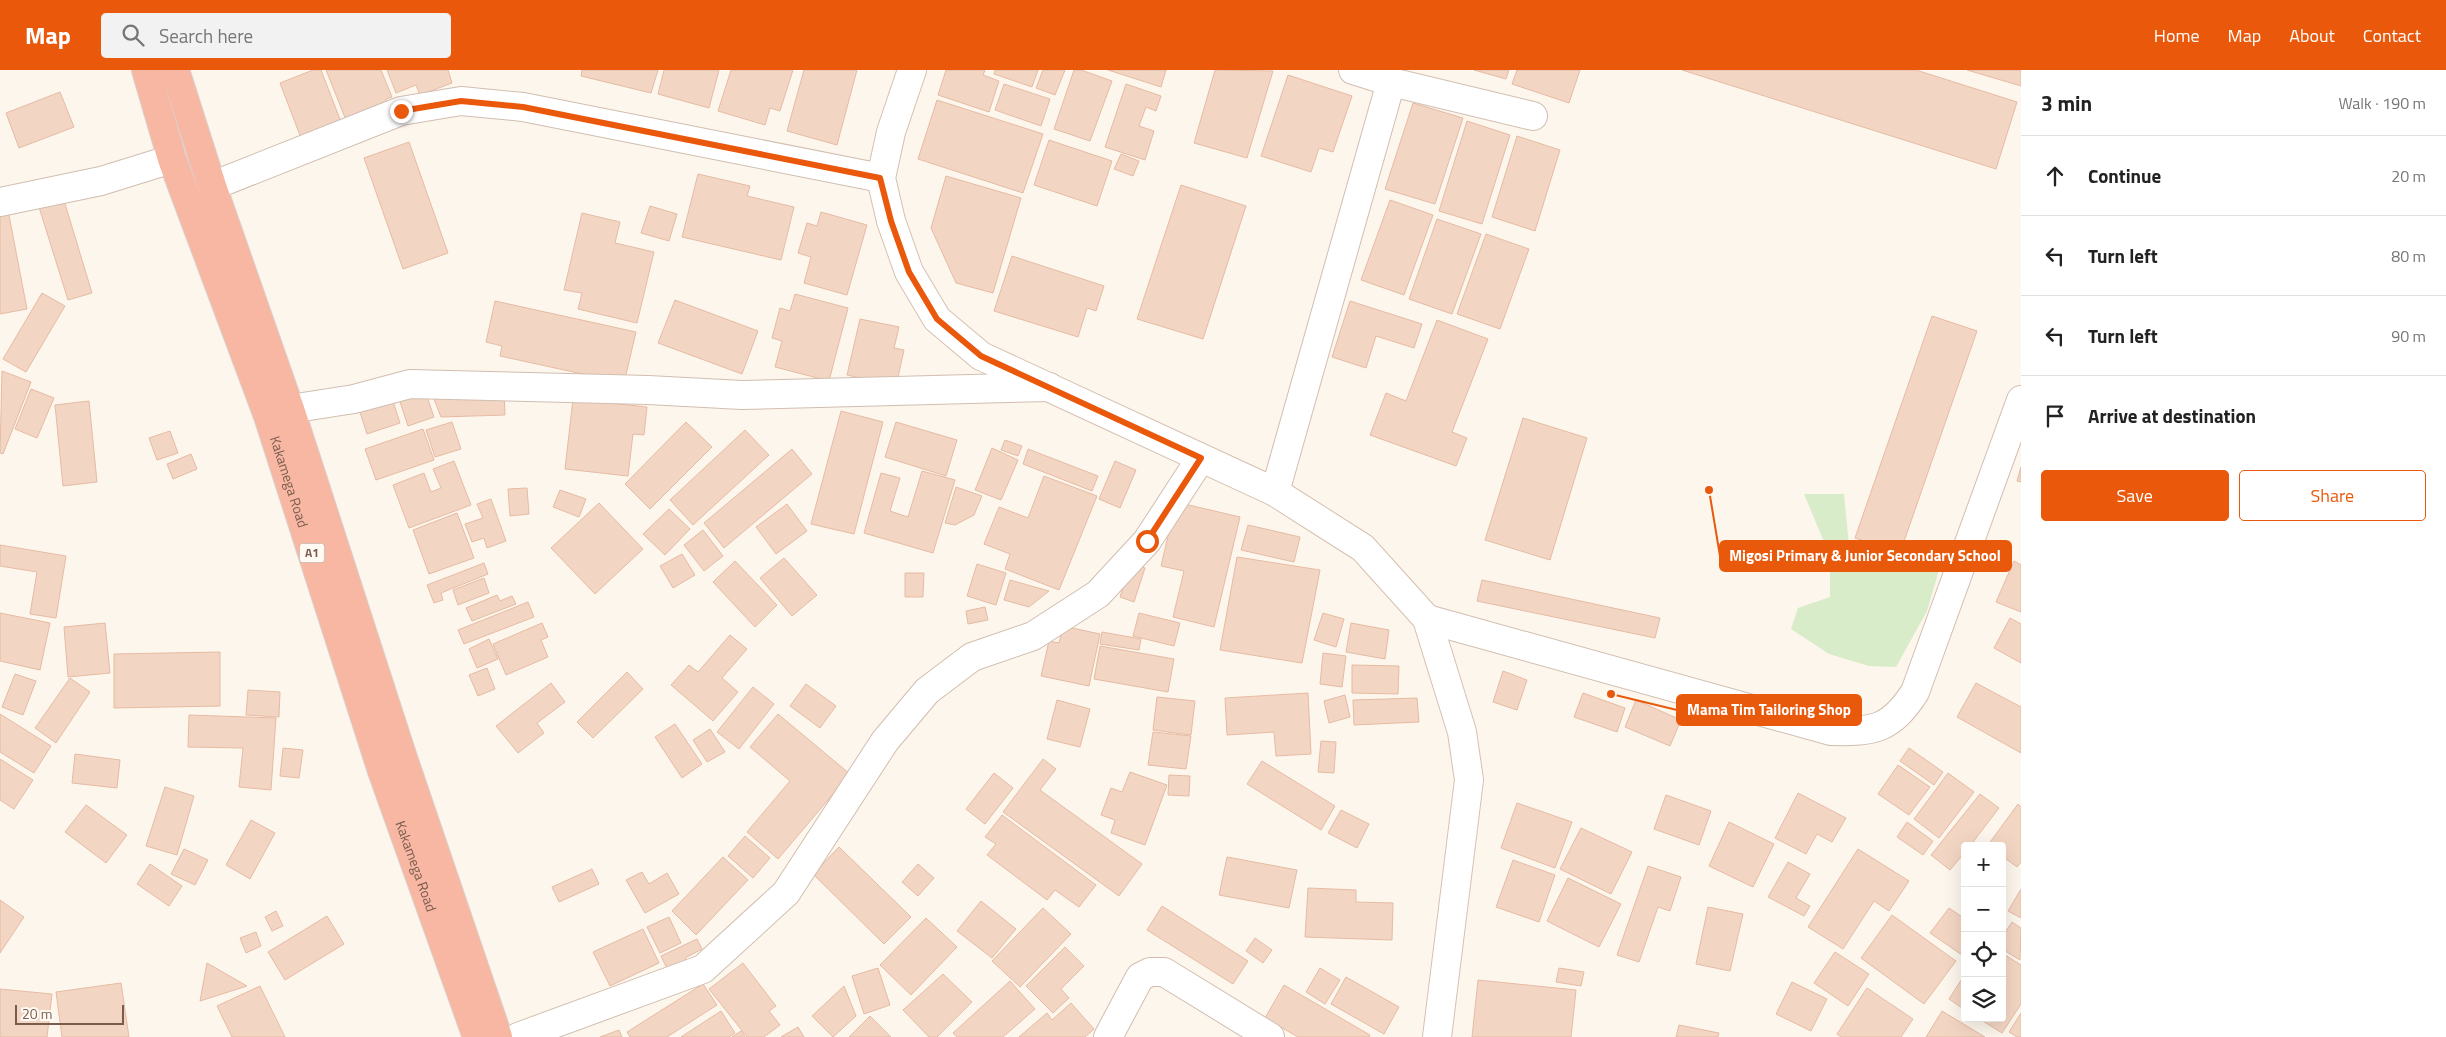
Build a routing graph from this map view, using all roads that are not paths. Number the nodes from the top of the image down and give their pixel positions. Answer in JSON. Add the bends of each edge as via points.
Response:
{"nodes":[{"id":1,"x":146,"y":70,"type":"edge"},
{"id":2,"x":175,"y":70,"type":"edge"},
{"id":3,"x":912,"y":70,"type":"edge"},
{"id":4,"x":1353,"y":70,"type":"edge"},
{"id":5,"x":1391,"y":82,"type":"junction"},
{"id":6,"x":1533,"y":116,"type":"dead end"},
{"id":7,"x":172,"y":159,"type":"junction"},
{"id":8,"x":880,"y":178,"type":"junction"},
{"id":9,"x":212,"y":186,"type":"junction"},
{"id":10,"x":0,"y":202,"type":"edge"},
{"id":11,"x":1049,"y":387,"type":"junction"},
{"id":12,"x":2021,"y":400,"type":"edge"},
{"id":13,"x":290,"y":409,"type":"junction"},
{"id":14,"x":1201,"y":458,"type":"junction"},
{"id":15,"x":1275,"y":492,"type":"junction"},
{"id":16,"x":1427,"y":619,"type":"junction"},
{"id":17,"x":477,"y":1037,"type":"edge"},
{"id":18,"x":498,"y":1037,"type":"edge"},
{"id":19,"x":518,"y":1037,"type":"edge"},
{"id":20,"x":1108,"y":1037,"type":"edge"},
{"id":21,"x":1270,"y":1037,"type":"edge"},
{"id":22,"x":1437,"y":1037,"type":"edge"}],
"edges":[{"from":1,"to":7,"type":"highway","name":"Kakamega Road","number":"A1"},
{"from":2,"to":9,"type":"highway","name":"Kakamega Road","number":"A1"},
{"from":3,"to":8,"type":"street","via":[[891,132]]},
{"from":4,"to":5,"type":"street"},
{"from":5,"to":6,"type":"street"},
{"from":5,"to":15,"type":"street"},
{"from":7,"to":10,"type":"street","via":[[101,181]]},
{"from":7,"to":17,"type":"highway","name":"Kakamega Road","number":"A1","via":[[268,416],[382,770]]},
{"from":8,"to":9,"type":"street","via":[[523,107],[461,101],[401,111]]},
{"from":8,"to":11,"type":"street","via":[[909,272],[937,319],[981,356]]},
{"from":9,"to":13,"type":"highway","name":"Kakamega Road","number":"A1"},
{"from":11,"to":13,"type":"street","via":[[742,395],[410,384],[354,399]]},
{"from":11,"to":14,"type":"street"},
{"from":12,"to":16,"type":"street","via":[[1915,692],[1902,712],[1886,724],[1857,732],[1831,731]]},
{"from":13,"to":18,"type":"highway","name":"Kakamega Road","number":"A1"},
{"from":14,"to":15,"type":"street"},
{"from":14,"to":19,"type":"street","via":[[1147,541],[1098,594],[1033,636],[972,657],[926,691],[886,741],[786,893],[702,969]]},
{"from":15,"to":16,"type":"street","via":[[1363,548]]},
{"from":16,"to":22,"type":"street","via":[[1462,732],[1469,780]]},
{"from":20,"to":21,"type":"street","via":[[1140,977],[1150,972],[1164,972]]}]}
